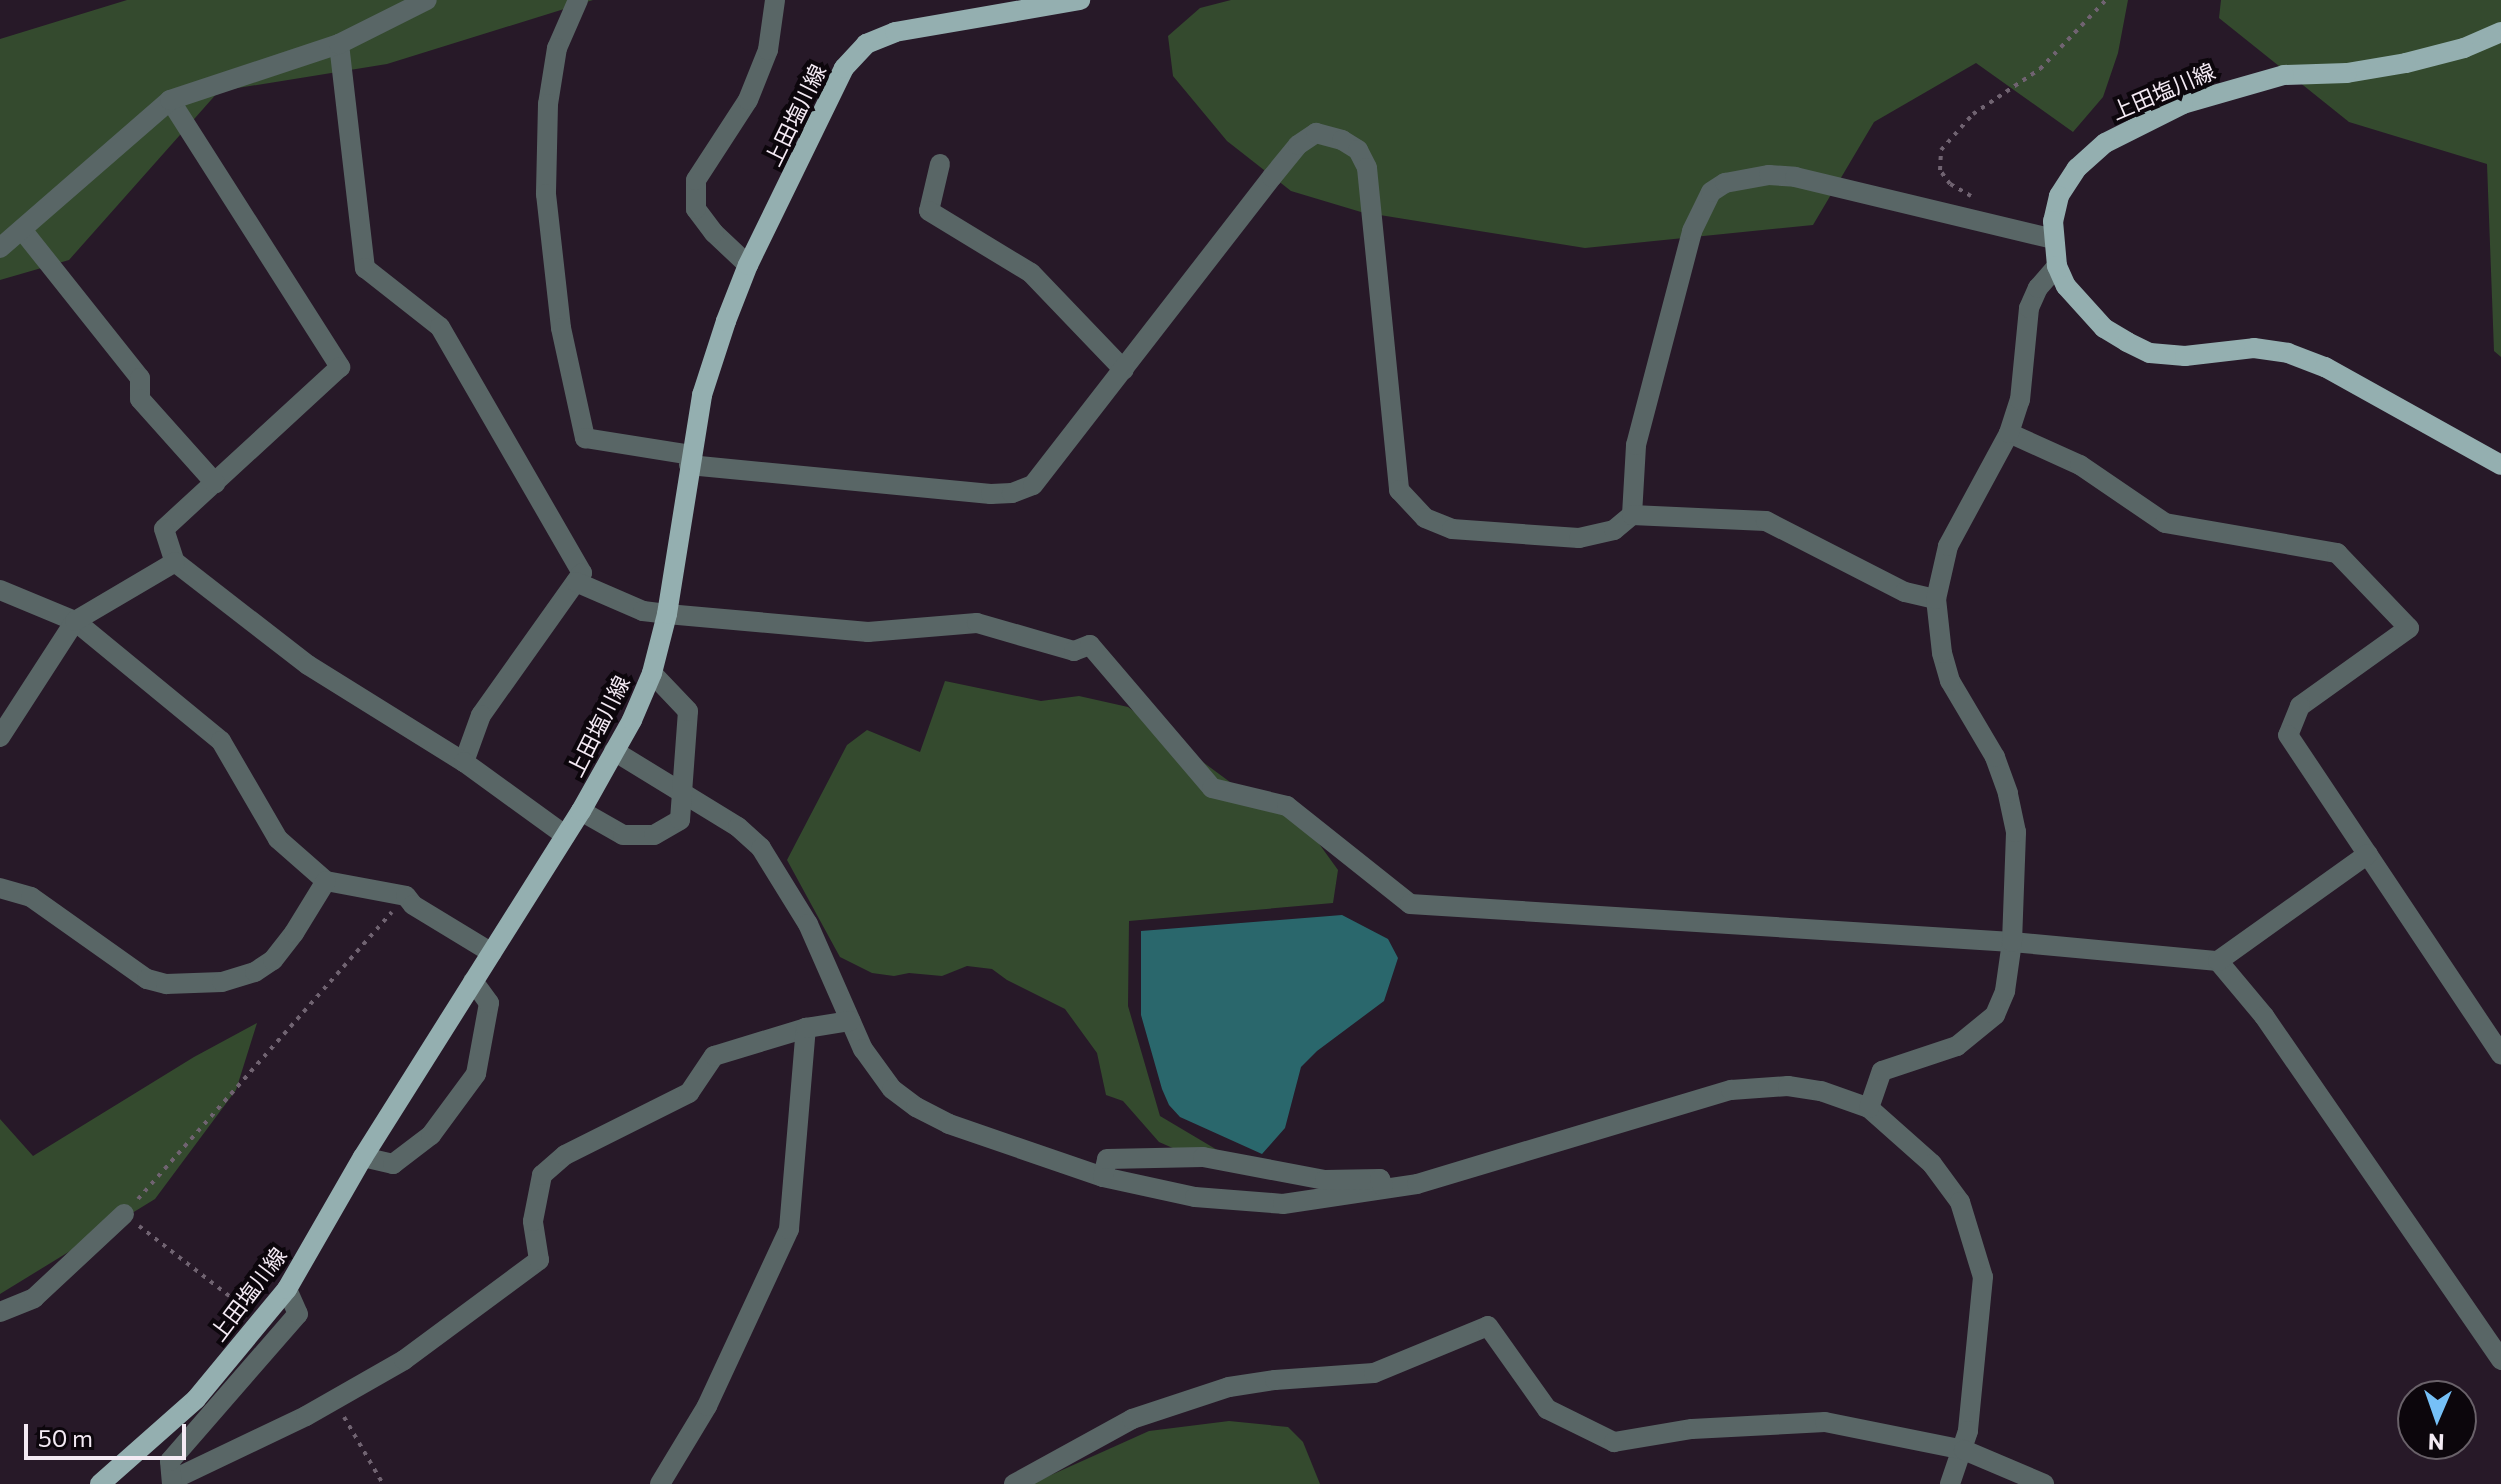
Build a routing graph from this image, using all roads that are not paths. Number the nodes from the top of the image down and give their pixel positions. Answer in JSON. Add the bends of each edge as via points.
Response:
{"nodes":[{"id":1,"x":427,"y":0,"type":"edge"},
{"id":2,"x":578,"y":0,"type":"edge"},
{"id":3,"x":775,"y":0,"type":"edge"},
{"id":4,"x":1080,"y":0,"type":"edge"},
{"id":5,"x":2501,"y":32,"type":"edge"},
{"id":6,"x":339,"y":44,"type":"junction"},
{"id":7,"x":170,"y":100,"type":"junction"},
{"id":8,"x":940,"y":164,"type":"dead end"},
{"id":9,"x":23,"y":231,"type":"junction"},
{"id":10,"x":2054,"y":239,"type":"junction"},
{"id":11,"x":0,"y":248,"type":"edge"},
{"id":12,"x":748,"y":265,"type":"junction"},
{"id":13,"x":2057,"y":266,"type":"junction"},
{"id":14,"x":1124,"y":370,"type":"junction"},
{"id":15,"x":2009,"y":433,"type":"junction"},
{"id":16,"x":690,"y":460,"type":"junction"},
{"id":17,"x":2501,"y":465,"type":"edge"},
{"id":18,"x":215,"y":483,"type":"junction"},
{"id":19,"x":1632,"y":515,"type":"junction"},
{"id":20,"x":175,"y":562,"type":"junction"},
{"id":21,"x":576,"y":582,"type":"junction"},
{"id":22,"x":0,"y":590,"type":"edge"},
{"id":23,"x":1936,"y":599,"type":"junction"},
{"id":24,"x":667,"y":614,"type":"junction"},
{"id":25,"x":75,"y":621,"type":"junction"},
{"id":26,"x":652,"y":673,"type":"junction"},
{"id":27,"x":0,"y":737,"type":"edge"},
{"id":28,"x":614,"y":751,"type":"junction"},
{"id":29,"x":464,"y":762,"type":"junction"},
{"id":30,"x":681,"y":792,"type":"junction"},
{"id":31,"x":581,"y":811,"type":"junction"},
{"id":32,"x":565,"y":835,"type":"junction"},
{"id":33,"x":2368,"y":854,"type":"junction"},
{"id":34,"x":326,"y":881,"type":"junction"},
{"id":35,"x":2,"y":882,"type":"edge"},
{"id":36,"x":2012,"y":942,"type":"junction"},
{"id":37,"x":492,"y":953,"type":"junction"},
{"id":38,"x":2218,"y":961,"type":"junction"},
{"id":39,"x":473,"y":981,"type":"junction"},
{"id":40,"x":850,"y":1021,"type":"junction"},
{"id":41,"x":806,"y":1028,"type":"junction"},
{"id":42,"x":2501,"y":1054,"type":"edge"},
{"id":43,"x":1869,"y":1108,"type":"junction"},
{"id":44,"x":363,"y":1157,"type":"junction"},
{"id":45,"x":1103,"y":1177,"type":"junction"},
{"id":46,"x":1384,"y":1190,"type":"junction"},
{"id":47,"x":124,"y":1214,"type":"road end"},
{"id":48,"x":287,"y":1289,"type":"junction"},
{"id":49,"x":0,"y":1312,"type":"edge"},
{"id":50,"x":2501,"y":1360,"type":"edge"},
{"id":51,"x":1964,"y":1450,"type":"junction"},
{"id":52,"x":172,"y":1482,"type":"edge"},
{"id":53,"x":100,"y":1484,"type":"edge"},
{"id":54,"x":660,"y":1484,"type":"edge"},
{"id":55,"x":1014,"y":1484,"type":"edge"},
{"id":56,"x":1950,"y":1484,"type":"edge"},
{"id":57,"x":2044,"y":1484,"type":"edge"}],
"edges":[{"from":1,"to":6,"type":"street"},
{"from":2,"to":16,"type":"street","via":[[557,48],[548,104],[546,194],[561,328],[585,438]]},
{"from":3,"to":12,"type":"street","via":[[768,50],[748,100],[696,180],[696,209]]},
{"from":4,"to":12,"type":"main road","name":"上田塩川線","via":[[909,29],[866,44],[844,68]]},
{"from":5,"to":10,"type":"main road","name":"上田塩川線","via":[[2406,63],[2347,73],[2284,75],[2145,121],[2105,143],[2077,168],[2059,196]]},
{"from":6,"to":7,"type":"street"},
{"from":6,"to":21,"type":"street","via":[[365,268],[440,327],[582,573]]},
{"from":7,"to":9,"type":"street"},
{"from":7,"to":18,"type":"street","via":[[340,367]]},
{"from":8,"to":14,"type":"street","via":[[929,211],[1031,273]]},
{"from":9,"to":11,"type":"street"},
{"from":9,"to":18,"type":"street","via":[[140,378],[140,399]]},
{"from":10,"to":13,"type":"main road","name":"上田塩川線"},
{"from":10,"to":19,"type":"street","via":[[1795,177],[1744,177],[1711,192],[1692,231],[1636,445]]},
{"from":12,"to":16,"type":"main road","name":"上田塩川線","via":[[702,395]]},
{"from":13,"to":15,"type":"street","via":[[2029,308],[2020,400]]},
{"from":13,"to":17,"type":"main road","name":"上田塩川線","via":[[2066,286],[2104,328],[2150,353],[2185,356],[2254,348],[2288,353],[2325,367]]},
{"from":14,"to":16,"type":"street","via":[[1033,485],[1012,493],[915,488]]},
{"from":14,"to":19,"type":"street","via":[[1298,145],[1316,133],[1342,140],[1358,150],[1367,168],[1399,490],[1425,518],[1452,529],[1579,538],[1614,530]]},
{"from":15,"to":23,"type":"street","via":[[1948,546]]},
{"from":15,"to":33,"type":"street","via":[[2080,465],[2165,523],[2337,553],[2409,628],[2300,706],[2288,735]]},
{"from":16,"to":24,"type":"main road","name":"上田塩川線"},
{"from":18,"to":20,"type":"street","via":[[164,529]]},
{"from":19,"to":23,"type":"street","via":[[1766,521],[1905,592]]},
{"from":20,"to":25,"type":"street"},
{"from":20,"to":29,"type":"street","via":[[308,665]]},
{"from":21,"to":24,"type":"street","via":[[643,611]]},
{"from":21,"to":29,"type":"street","via":[[481,715]]},
{"from":22,"to":25,"type":"street"},
{"from":23,"to":36,"type":"street","via":[[1950,681],[1995,757],[2008,793],[2016,832]]},
{"from":24,"to":26,"type":"main road","name":"上田塩川線"},
{"from":24,"to":36,"type":"street","via":[[868,632],[977,623],[1074,651],[1090,645],[1212,788],[1287,806],[1410,904]]},
{"from":25,"to":27,"type":"street"},
{"from":25,"to":34,"type":"street","via":[[221,741],[278,839]]},
{"from":26,"to":28,"type":"main road","name":"上田塩川線"},
{"from":26,"to":30,"type":"street","via":[[688,711]]},
{"from":28,"to":30,"type":"street"},
{"from":28,"to":31,"type":"main road","name":"上田塩川線"},
{"from":29,"to":32,"type":"street"},
{"from":30,"to":31,"type":"street","via":[[680,820],[654,835],[623,835]]},
{"from":30,"to":40,"type":"street","via":[[738,827],[761,848],[808,924]]},
{"from":31,"to":32,"type":"main road","name":"上田塩川線"},
{"from":32,"to":37,"type":"main road","name":"上田塩川線"},
{"from":33,"to":38,"type":"street"},
{"from":33,"to":42,"type":"street"},
{"from":34,"to":35,"type":"street","via":[[273,960],[255,972],[222,982],[166,984],[147,979]]},
{"from":34,"to":37,"type":"street","via":[[406,896]]},
{"from":36,"to":38,"type":"street"},
{"from":36,"to":43,"type":"street","via":[[2005,991],[1995,1015],[1957,1046],[1882,1071]]},
{"from":37,"to":39,"type":"main road","name":"上田塩川線"},
{"from":38,"to":50,"type":"street","via":[[2264,1016]]},
{"from":39,"to":44,"type":"main road","name":"上田塩川線"},
{"from":39,"to":44,"type":"street","via":[[489,1003],[476,1074],[431,1135],[393,1164]]},
{"from":40,"to":41,"type":"street"},
{"from":40,"to":45,"type":"street","via":[[874,1068],[916,1107],[949,1124]]},
{"from":41,"to":52,"type":"street","via":[[714,1056],[689,1093],[565,1155],[542,1175],[533,1221],[539,1260],[404,1360]]},
{"from":41,"to":54,"type":"street","via":[[789,1229],[707,1406]]},
{"from":43,"to":46,"type":"street","via":[[1788,1086],[1731,1090]]},
{"from":43,"to":51,"type":"street","via":[[1932,1164],[1960,1202],[1983,1277]]},
{"from":44,"to":48,"type":"main road","name":"上田塩川線"},
{"from":45,"to":46,"type":"street","via":[[1195,1197],[1283,1204]]},
{"from":45,"to":46,"type":"street","via":[[1107,1159],[1203,1157],[1325,1180],[1380,1179]]},
{"from":47,"to":49,"type":"street","via":[[34,1298]]},
{"from":48,"to":52,"type":"street","via":[[298,1314],[170,1461]]},
{"from":48,"to":53,"type":"main road","name":"上田塩川線","via":[[196,1399]]},
{"from":51,"to":55,"type":"street","via":[[1825,1422],[1692,1429],[1614,1442],[1547,1409],[1488,1326],[1374,1373],[1229,1387],[1132,1419]]},
{"from":51,"to":56,"type":"street"},
{"from":51,"to":57,"type":"street"}]}
